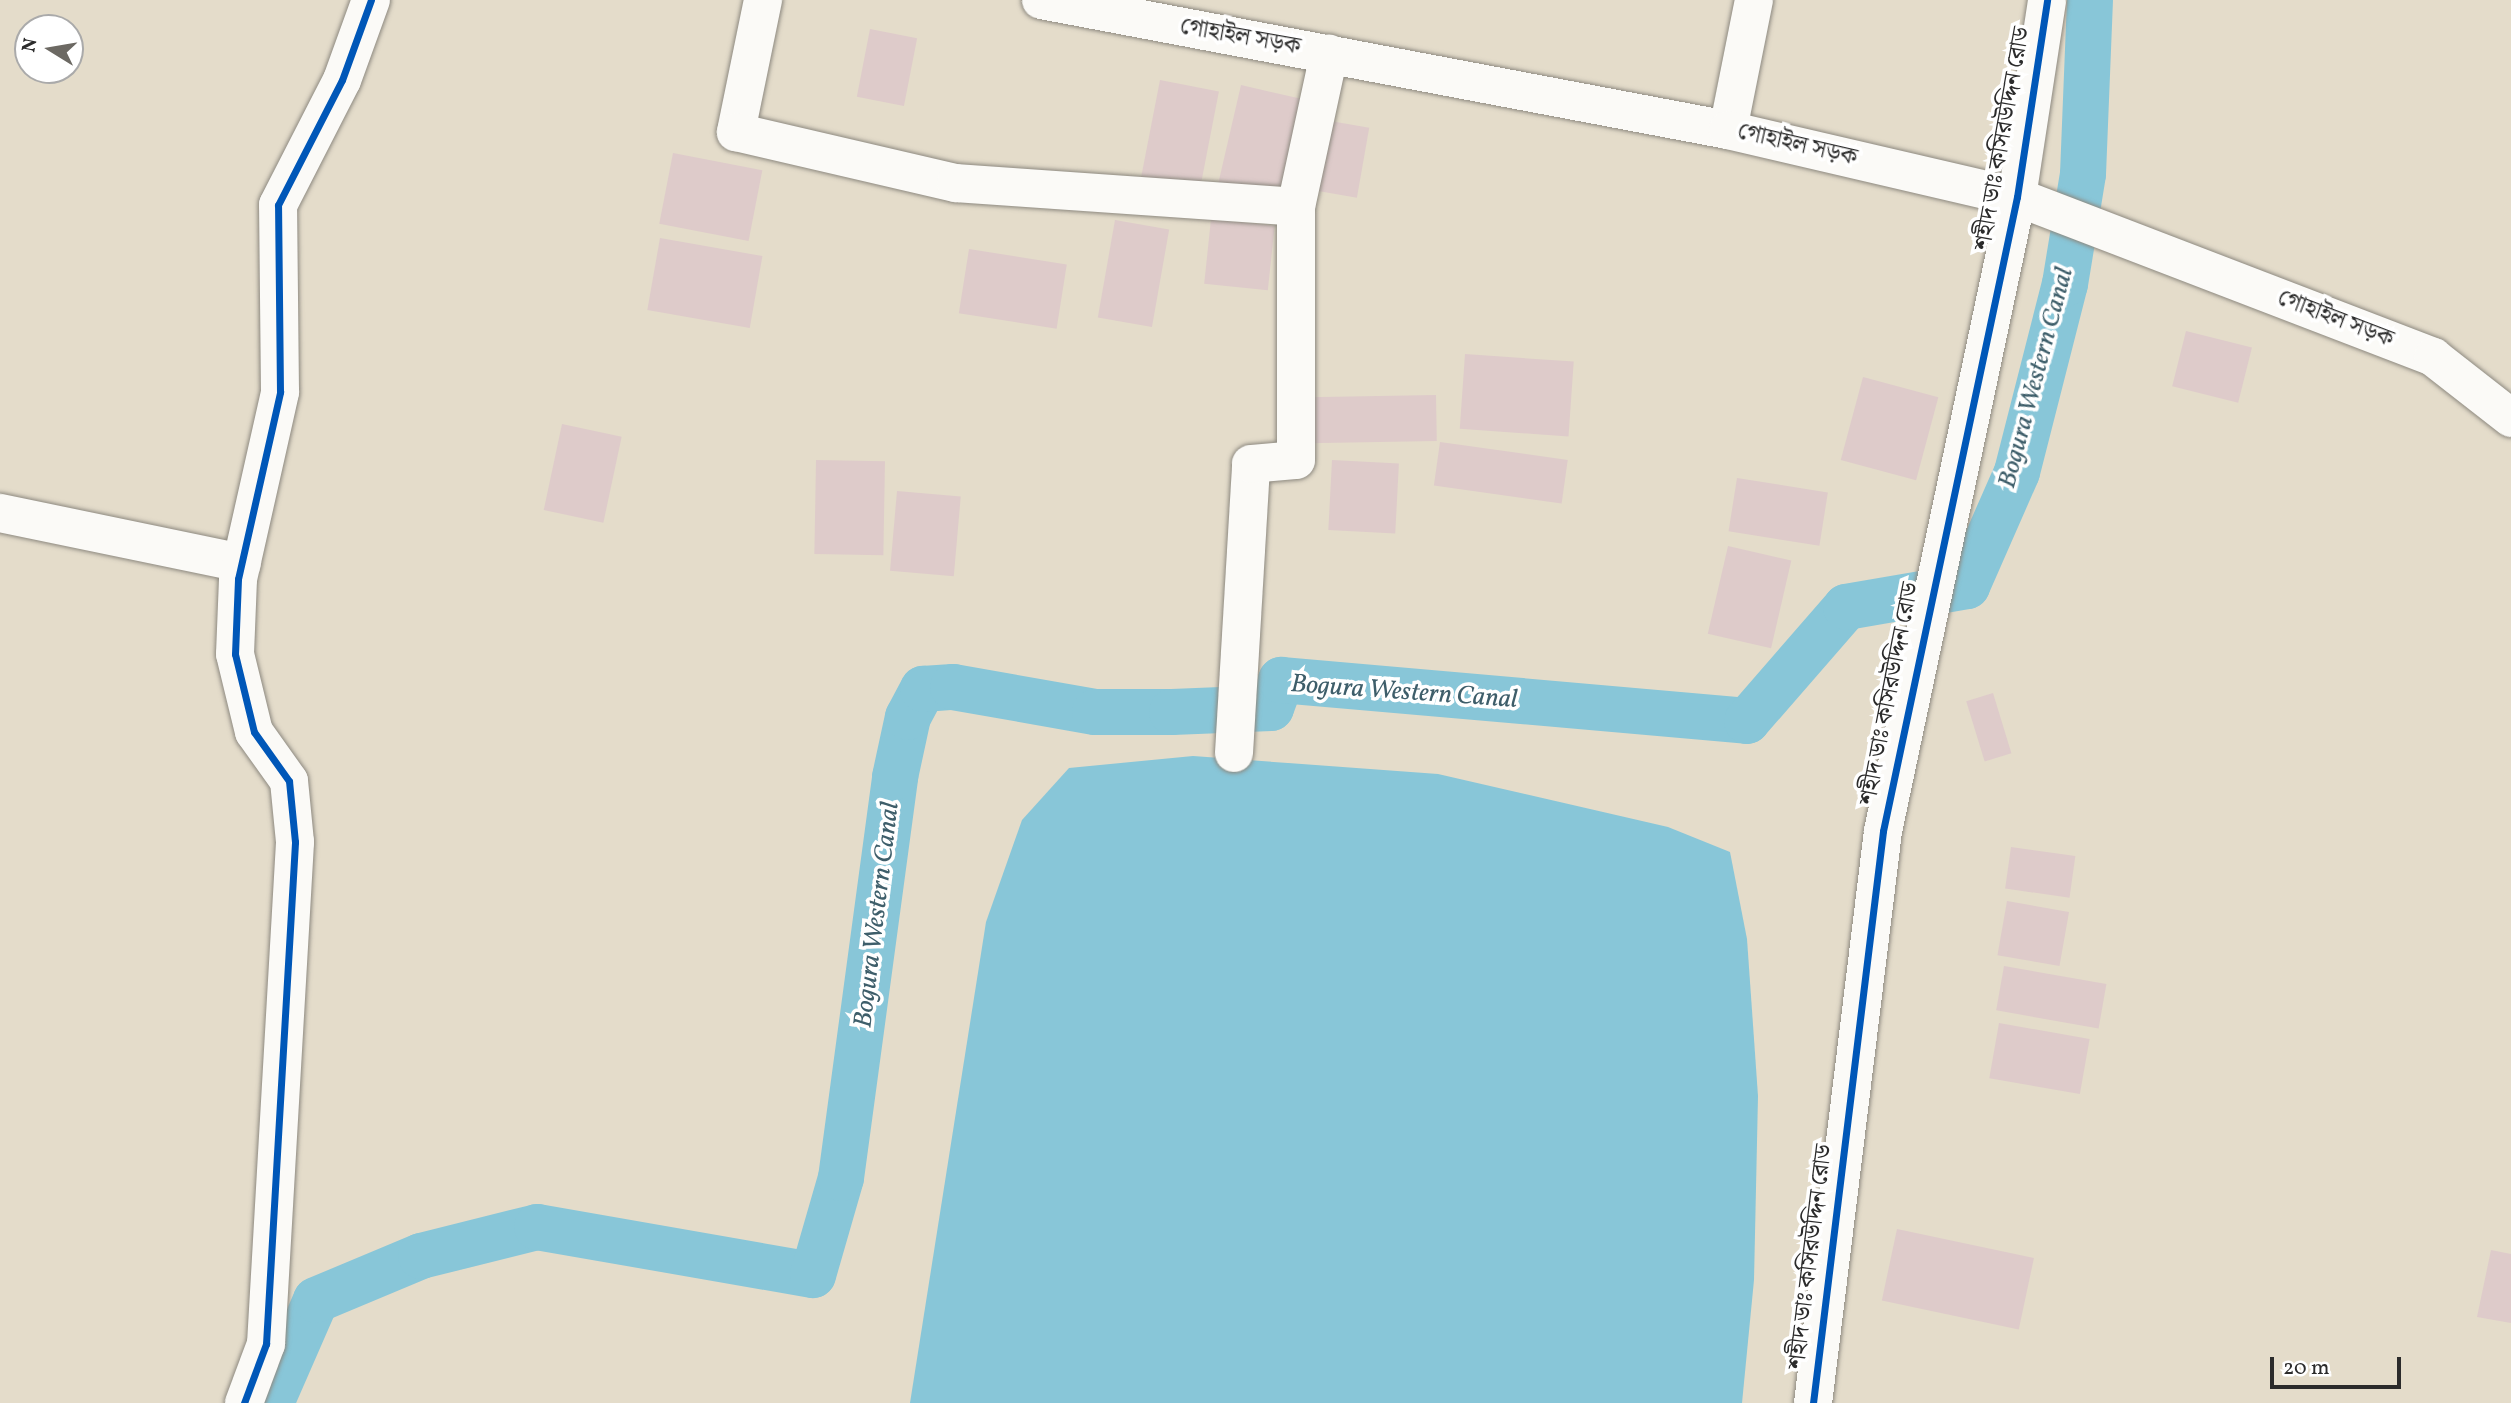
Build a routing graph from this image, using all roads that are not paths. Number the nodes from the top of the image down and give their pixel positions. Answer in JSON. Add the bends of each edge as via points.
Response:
{"nodes":[{"id":1,"x":371,"y":0,"type":"edge"},
{"id":2,"x":763,"y":0,"type":"edge"},
{"id":3,"x":1041,"y":0,"type":"edge"},
{"id":4,"x":1754,"y":0,"type":"edge"},
{"id":5,"x":2047,"y":0,"type":"edge"},
{"id":6,"x":1329,"y":54,"type":"junction"},
{"id":7,"x":1728,"y":130,"type":"junction"},
{"id":8,"x":2031,"y":202,"type":"junction"},
{"id":9,"x":1296,"y":207,"type":"junction"},
{"id":10,"x":2511,"y":418,"type":"edge"},
{"id":11,"x":0,"y":513,"type":"edge"},
{"id":12,"x":242,"y":563,"type":"junction"},
{"id":13,"x":1236,"y":726,"type":"dead end"},
{"id":14,"x":244,"y":1403,"type":"edge"},
{"id":15,"x":1813,"y":1403,"type":"edge"}],
"edges":[{"from":1,"to":12,"type":"street","via":[[342,80],[278,205],[280,392]]},
{"from":2,"to":9,"type":"street","via":[[736,132],[956,183]]},
{"from":3,"to":6,"type":"street","name":"গোহাইল সড়ক"},
{"from":4,"to":7,"type":"street"},
{"from":5,"to":8,"type":"street","name":"শহীদ ডাঃ কসিরউদ্দিন রোড"},
{"from":6,"to":7,"type":"street","name":"গোহাইল সড়ক"},
{"from":6,"to":9,"type":"street"},
{"from":7,"to":8,"type":"street","name":"গোহাইল সড়ক"},
{"from":8,"to":10,"type":"street","name":"গোহাইল সড়ক","via":[[2433,357]]},
{"from":8,"to":15,"type":"street","name":"শহীদ ডাঃ কসিরউদ্দিন রোড","via":[[1937,562],[1900,734]]},
{"from":9,"to":13,"type":"street","via":[[1296,460],[1251,464]]},
{"from":11,"to":12,"type":"street"},
{"from":12,"to":14,"type":"street","via":[[235,654],[254,732],[289,781],[295,842],[266,1344]]}]}
